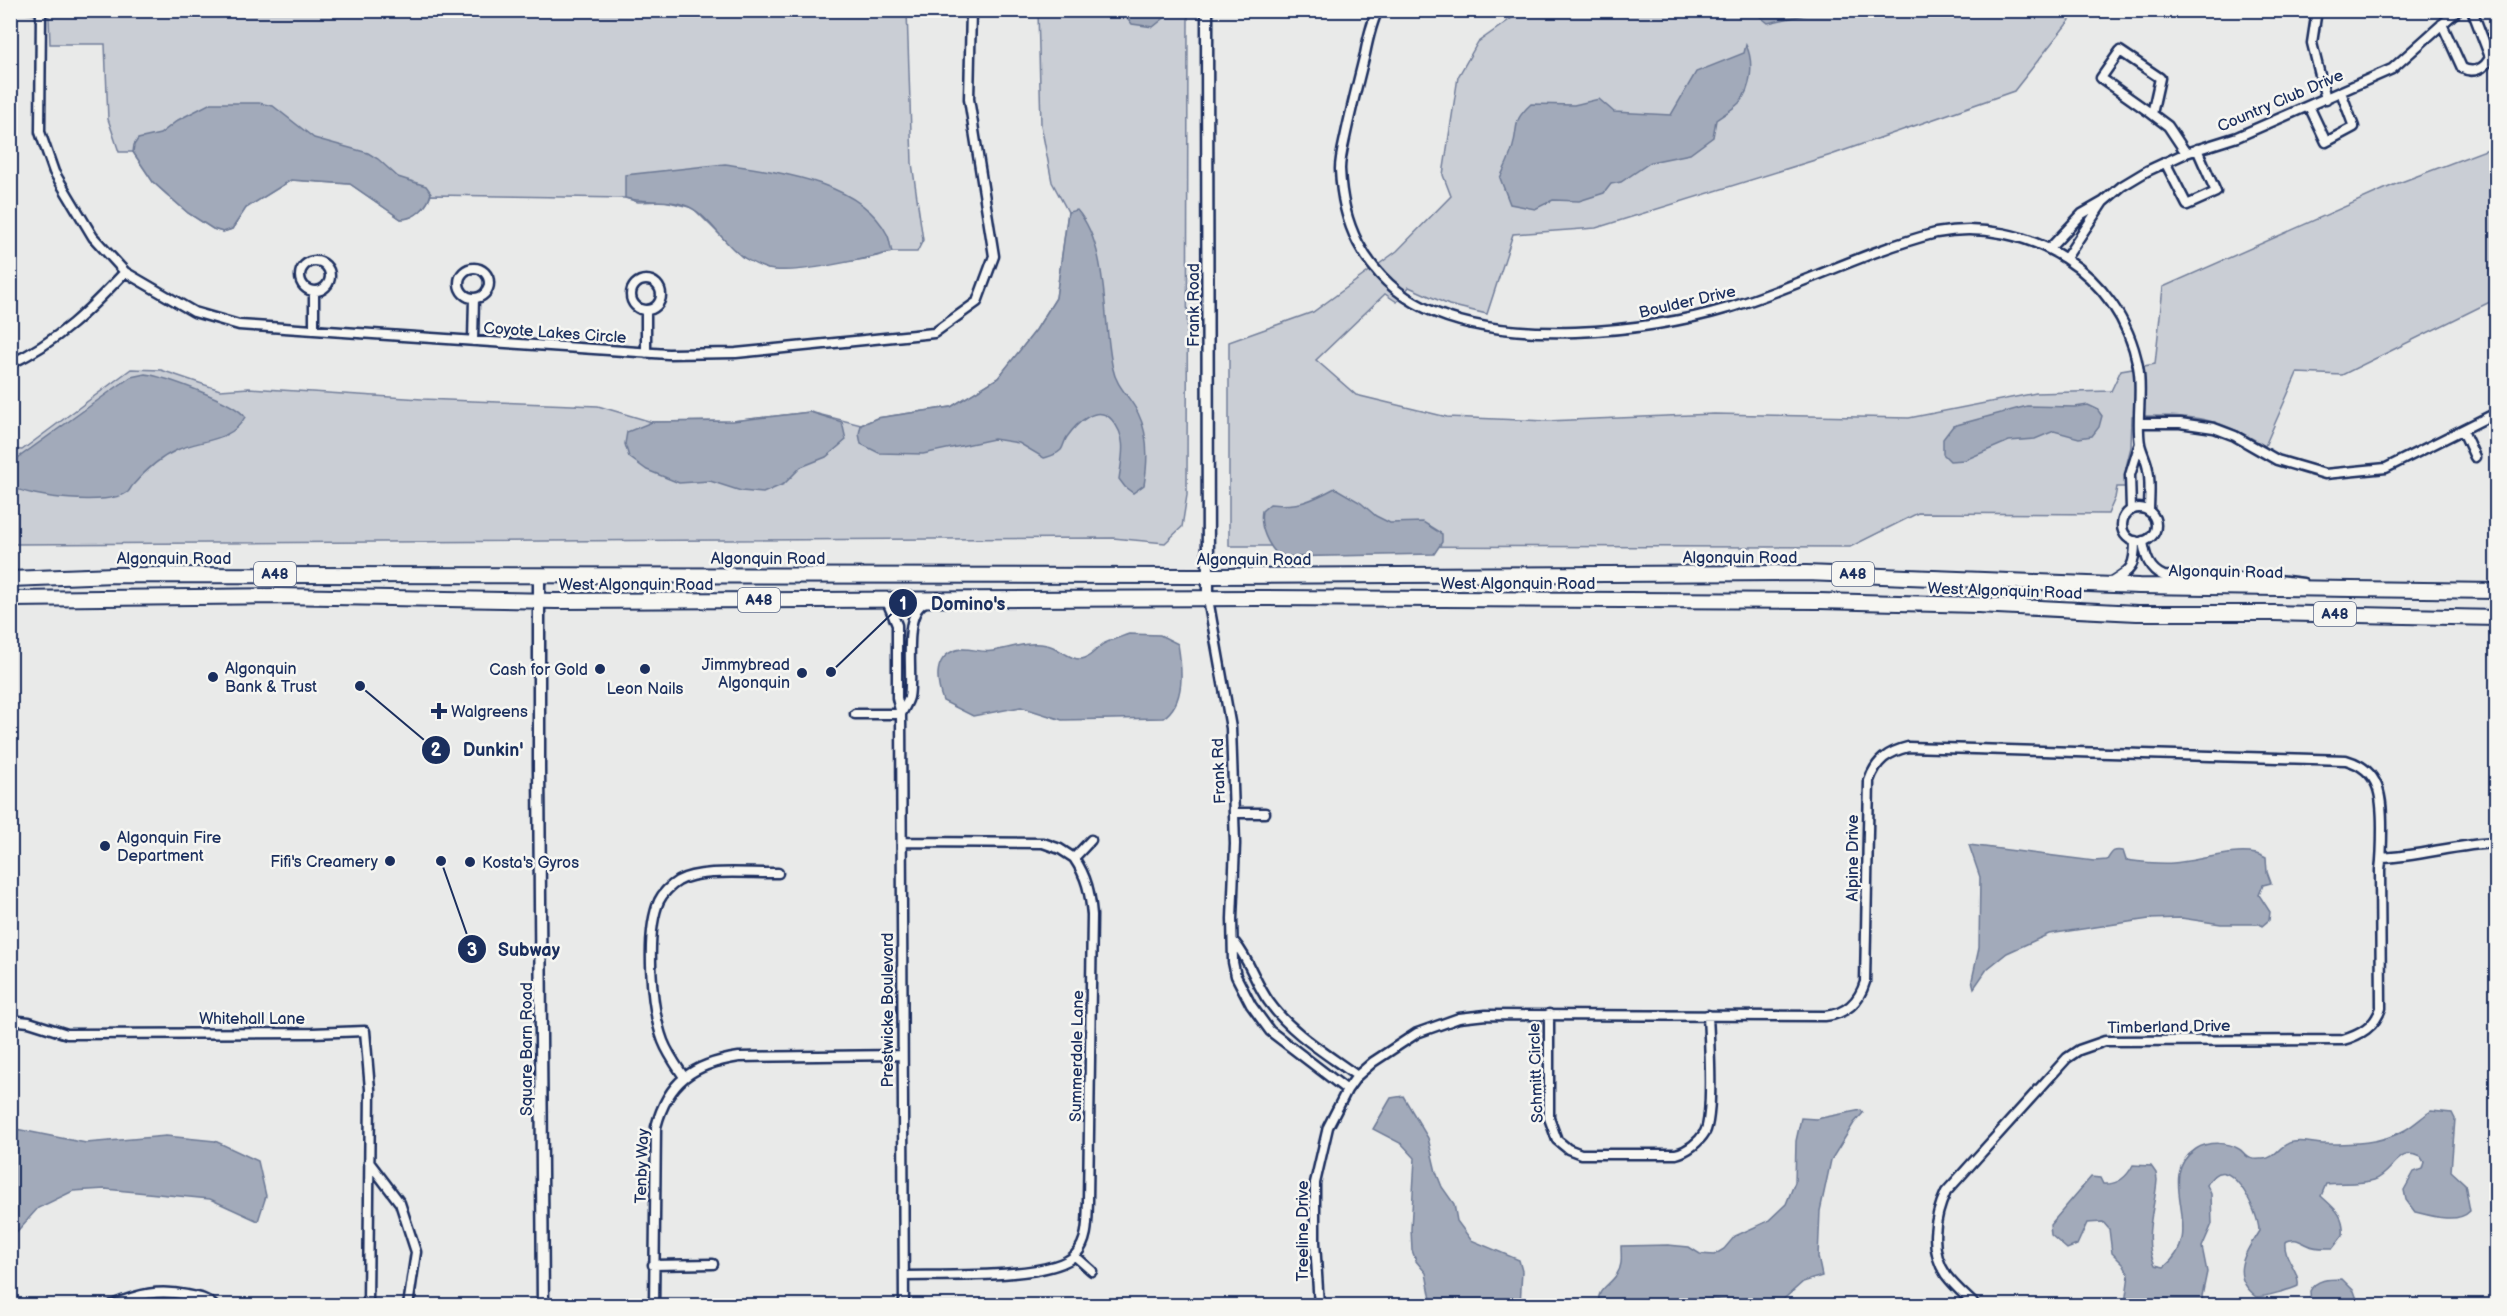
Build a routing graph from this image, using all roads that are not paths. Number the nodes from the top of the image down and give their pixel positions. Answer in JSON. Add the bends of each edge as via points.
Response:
{"nodes":[{"id":1,"x":41,"y":10,"type":"edge"},
{"id":2,"x":971,"y":10,"type":"edge"},
{"id":3,"x":1207,"y":10,"type":"edge"},
{"id":4,"x":1378,"y":10,"type":"edge"},
{"id":5,"x":2317,"y":10,"type":"edge"},
{"id":6,"x":2458,"y":10,"type":"edge"},
{"id":7,"x":2472,"y":10,"type":"edge"},
{"id":8,"x":2442,"y":24,"type":"junction"},
{"id":9,"x":2341,"y":92,"type":"junction"},
{"id":10,"x":2326,"y":99,"type":"junction"},
{"id":11,"x":2309,"y":106,"type":"junction"},
{"id":12,"x":2152,"y":114,"type":"junction"},
{"id":13,"x":2197,"y":149,"type":"junction"},
{"id":14,"x":2186,"y":153,"type":"junction"},
{"id":15,"x":2165,"y":162,"type":"junction"},
{"id":16,"x":2103,"y":201,"type":"junction"},
{"id":17,"x":2050,"y":248,"type":"junction"},
{"id":18,"x":2066,"y":258,"type":"junction"},
{"id":19,"x":125,"y":272,"type":"junction"},
{"id":20,"x":314,"y":291,"type":"dead end"},
{"id":21,"x":474,"y":298,"type":"dead end"},
{"id":22,"x":646,"y":310,"type":"dead end"},
{"id":23,"x":314,"y":330,"type":"junction"},
{"id":24,"x":472,"y":341,"type":"junction"},
{"id":25,"x":646,"y":353,"type":"junction"},
{"id":26,"x":10,"y":364,"type":"edge"},
{"id":27,"x":2496,"y":413,"type":"edge"},
{"id":28,"x":2140,"y":423,"type":"junction"},
{"id":29,"x":2463,"y":431,"type":"junction"},
{"id":30,"x":2140,"y":443,"type":"junction"},
{"id":31,"x":2475,"y":457,"type":"dead end"},
{"id":32,"x":2131,"y":510,"type":"junction"},
{"id":33,"x":2149,"y":511,"type":"junction"},
{"id":34,"x":2139,"y":541,"type":"junction"},
{"id":35,"x":539,"y":576,"type":"junction"},
{"id":36,"x":1208,"y":576,"type":"junction"},
{"id":37,"x":10,"y":579,"type":"edge"},
{"id":38,"x":2107,"y":585,"type":"junction"},
{"id":39,"x":2326,"y":589,"type":"junction"},
{"id":40,"x":2496,"y":591,"type":"edge"},
{"id":41,"x":10,"y":599,"type":"edge"},
{"id":42,"x":886,"y":599,"type":"junction"},
{"id":43,"x":933,"y":599,"type":"junction"},
{"id":44,"x":1208,"y":599,"type":"junction"},
{"id":45,"x":540,"y":601,"type":"junction"},
{"id":46,"x":2496,"y":618,"type":"edge"},
{"id":47,"x":855,"y":714,"type":"dead end"},
{"id":48,"x":901,"y":714,"type":"junction"},
{"id":49,"x":1234,"y":813,"type":"junction"},
{"id":50,"x":1264,"y":813,"type":"dead end"},
{"id":51,"x":1091,"y":840,"type":"dead end"},
{"id":52,"x":902,"y":842,"type":"junction"},
{"id":53,"x":2496,"y":843,"type":"edge"},
{"id":54,"x":2382,"y":856,"type":"junction"},
{"id":55,"x":1074,"y":858,"type":"junction"},
{"id":56,"x":778,"y":873,"type":"dead end"},
{"id":57,"x":1235,"y":943,"type":"junction"},
{"id":58,"x":1549,"y":1014,"type":"junction"},
{"id":59,"x":1708,"y":1015,"type":"junction"},
{"id":60,"x":10,"y":1020,"type":"edge"},
{"id":61,"x":901,"y":1055,"type":"junction"},
{"id":62,"x":1357,"y":1076,"type":"junction"},
{"id":63,"x":684,"y":1077,"type":"junction"},
{"id":64,"x":1347,"y":1090,"type":"junction"},
{"id":65,"x":369,"y":1162,"type":"junction"},
{"id":66,"x":1075,"y":1256,"type":"junction"},
{"id":67,"x":713,"y":1264,"type":"dead end"},
{"id":68,"x":653,"y":1265,"type":"junction"},
{"id":69,"x":1092,"y":1271,"type":"dead end"},
{"id":70,"x":904,"y":1276,"type":"junction"},
{"id":71,"x":112,"y":1305,"type":"edge"},
{"id":72,"x":213,"y":1305,"type":"edge"},
{"id":73,"x":368,"y":1305,"type":"edge"},
{"id":74,"x":408,"y":1305,"type":"edge"},
{"id":75,"x":543,"y":1305,"type":"edge"},
{"id":76,"x":654,"y":1305,"type":"edge"},
{"id":77,"x":904,"y":1305,"type":"edge"},
{"id":78,"x":1319,"y":1305,"type":"edge"},
{"id":79,"x":1976,"y":1305,"type":"edge"}],
"edges":[{"from":1,"to":19,"type":"street","name":"Coyote Lakes Circle","via":[[40,132],[54,172],[93,237]]},
{"from":2,"to":25,"type":"street","name":"Coyote Lakes Circle","via":[[969,99],[994,256],[976,302],[934,333],[736,353]]},
{"from":3,"to":36,"type":"street","name":"Frank Road"},
{"from":4,"to":17,"type":"street","name":"Boulder Drive","via":[[1350,110],[1340,167],[1345,208],[1366,258],[1383,278],[1406,297],[1436,313],[1521,330],[1626,329],[1730,308],[1936,233],[1994,231]]},
{"from":5,"to":10,"type":"street","via":[[2312,43]]},
{"from":6,"to":8,"type":"street","name":"Country Club Drive"},
{"from":7,"to":8,"type":"street","via":[[2490,57],[2480,69],[2462,68]]},
{"from":8,"to":9,"type":"street","name":"Country Club Drive","via":[[2392,69]]},
{"from":9,"to":10,"type":"street","name":"Country Club Drive"},
{"from":9,"to":11,"type":"street","via":[[2354,127],[2326,142]]},
{"from":10,"to":11,"type":"street","name":"Country Club Drive"},
{"from":11,"to":13,"type":"street","name":"Country Club Drive","via":[[2237,137]]},
{"from":12,"to":12,"type":"street","via":[[2160,78],[2120,51],[2101,78]]},
{"from":12,"to":14,"type":"street","via":[[2168,126]]},
{"from":13,"to":14,"type":"street","name":"Country Club Drive"},
{"from":13,"to":15,"type":"street","via":[[2216,192],[2187,205]]},
{"from":14,"to":15,"type":"street","name":"Country Club Drive"},
{"from":15,"to":16,"type":"street","name":"Country Club Drive"},
{"from":16,"to":17,"type":"street","name":"Country Club Drive","via":[[2082,214]]},
{"from":16,"to":18,"type":"street","name":"Country Club Drive"},
{"from":17,"to":18,"type":"street","name":"Boulder Drive"},
{"from":18,"to":28,"type":"street","name":"Boulder Drive","via":[[2095,283],[2125,326],[2139,369]]},
{"from":19,"to":23,"type":"street","name":"Coyote Lakes Circle","via":[[194,312],[239,325]]},
{"from":19,"to":26,"type":"street","via":[[82,318]]},
{"from":20,"to":23,"type":"street"},
{"from":21,"to":24,"type":"street"},
{"from":22,"to":25,"type":"street"},
{"from":23,"to":24,"type":"street","name":"Coyote Lakes Circle"},
{"from":24,"to":25,"type":"street","name":"Coyote Lakes Circle"},
{"from":27,"to":29,"type":"street"},
{"from":28,"to":29,"type":"street","via":[[2180,423],[2214,429],[2277,460],[2325,474],[2386,468]]},
{"from":28,"to":30,"type":"street","name":"Boulder Drive"},
{"from":29,"to":31,"type":"street"},
{"from":30,"to":32,"type":"street","name":"Boulder Drive","via":[[2130,475]]},
{"from":30,"to":33,"type":"street","name":"Boulder Drive","via":[[2149,471]]},
{"from":32,"to":33,"type":"street"},
{"from":32,"to":34,"type":"street","name":"Boulder Drive","via":[[2124,517],[2123,528],[2127,536]]},
{"from":33,"to":34,"type":"street","name":"Boulder Drive","via":[[2156,525],[2152,535]]},
{"from":34,"to":38,"type":"street","name":"Boulder Drive","via":[[2133,567]]},
{"from":34,"to":39,"type":"street","name":"Boulder Drive","via":[[2148,562],[2156,573],[2164,576],[2290,580]]},
{"from":35,"to":36,"type":"main road","name":"Algonquin Road","number":"A48"},
{"from":35,"to":37,"type":"main road","name":"Algonquin Road","number":"A48","via":[[125,575]]},
{"from":35,"to":45,"type":"street","name":"Square Barn Road"},
{"from":36,"to":38,"type":"main road","name":"Algonquin Road","number":"A48","via":[[1806,573]]},
{"from":36,"to":44,"type":"street","name":"Frank Road"},
{"from":38,"to":39,"type":"main road","name":"Algonquin Road","number":"A48"},
{"from":39,"to":40,"type":"main road","name":"Algonquin Road","number":"A48"},
{"from":41,"to":45,"type":"main road","number":"A48","via":[[277,596]]},
{"from":42,"to":43,"type":"main road","name":"West Algonquin Road","number":"A48"},
{"from":42,"to":45,"type":"main road","name":"West Algonquin Road","number":"A48"},
{"from":42,"to":48,"type":"street","name":"Prestwicke Boulevard","via":[[897,625],[897,698]]},
{"from":43,"to":44,"type":"main road","name":"West Algonquin Road","number":"A48"},
{"from":43,"to":48,"type":"street","name":"Prestwicke Boulevard","via":[[922,603],[914,613],[909,698]]},
{"from":44,"to":46,"type":"main road","name":"West Algonquin Road","number":"A48","via":[[1819,601],[2137,613]]},
{"from":44,"to":49,"type":"street","name":"Frank Rd","via":[[1231,728]]},
{"from":45,"to":75,"type":"street","name":"Square Barn Road"},
{"from":47,"to":48,"type":"street"},
{"from":48,"to":52,"type":"street","name":"Prestwicke Boulevard"},
{"from":49,"to":50,"type":"street"},
{"from":49,"to":57,"type":"street","name":"Frank Rd"},
{"from":51,"to":55,"type":"street"},
{"from":52,"to":55,"type":"street","via":[[1043,843]]},
{"from":52,"to":61,"type":"street","name":"Prestwicke Boulevard"},
{"from":53,"to":54,"type":"street","via":[[2416,856]]},
{"from":54,"to":59,"type":"street","name":"Alpine Drive","via":[[2379,788],[2368,772],[2346,760],[1908,747],[1881,759],[1869,781],[1866,975],[1856,1001],[1832,1015]]},
{"from":54,"to":79,"type":"street","name":"Timberland Drive","via":[[2381,1008],[2372,1025],[2343,1040],[2105,1041],[2079,1050],[2061,1064],[1976,1158],[1940,1204],[1935,1235],[1940,1265]]},
{"from":55,"to":66,"type":"street","name":"Summerdale Lane","via":[[1090,890],[1092,915],[1088,1200],[1086,1235]]},
{"from":56,"to":63,"type":"street","via":[[692,876],[676,882],[659,901],[652,932],[654,1010],[667,1051]]},
{"from":57,"to":62,"type":"street","name":"Frank Rd","via":[[1277,1012],[1297,1032]]},
{"from":57,"to":64,"type":"street","name":"Frank Rd","via":[[1236,976],[1270,1030]]},
{"from":58,"to":59,"type":"street","name":"Alpine Drive"},
{"from":58,"to":59,"type":"street","name":"Schmitt Circle","via":[[1550,1125],[1561,1144],[1581,1154],[1676,1154],[1701,1137],[1709,1117]]},
{"from":58,"to":62,"type":"street","name":"Alpine Drive","via":[[1485,1015],[1448,1021],[1407,1039]]},
{"from":60,"to":65,"type":"street","name":"Whitehall Lane","via":[[67,1034],[365,1031],[370,1089]]},
{"from":61,"to":63,"type":"street","name":"Tenby Way","via":[[739,1057],[717,1060]]},
{"from":61,"to":70,"type":"street","name":"Prestwicke Boulevard"},
{"from":62,"to":64,"type":"street","name":"Alpine Drive"},
{"from":63,"to":68,"type":"street","name":"Tenby Way","via":[[666,1100],[656,1127]]},
{"from":64,"to":78,"type":"street","name":"Treeline Drive","via":[[1328,1127],[1315,1183]]},
{"from":65,"to":73,"type":"street","name":"Whitehall Lane"},
{"from":65,"to":74,"type":"street","via":[[400,1203],[416,1252]]},
{"from":66,"to":69,"type":"street"},
{"from":66,"to":70,"type":"street","via":[[1034,1272]]},
{"from":67,"to":68,"type":"street"},
{"from":68,"to":76,"type":"street","name":"Tenby Way"},
{"from":70,"to":77,"type":"street","name":"Prestwicke Boulevard"},
{"from":71,"to":72,"type":"street","via":[[135,1296],[167,1291],[207,1299]]}]}
